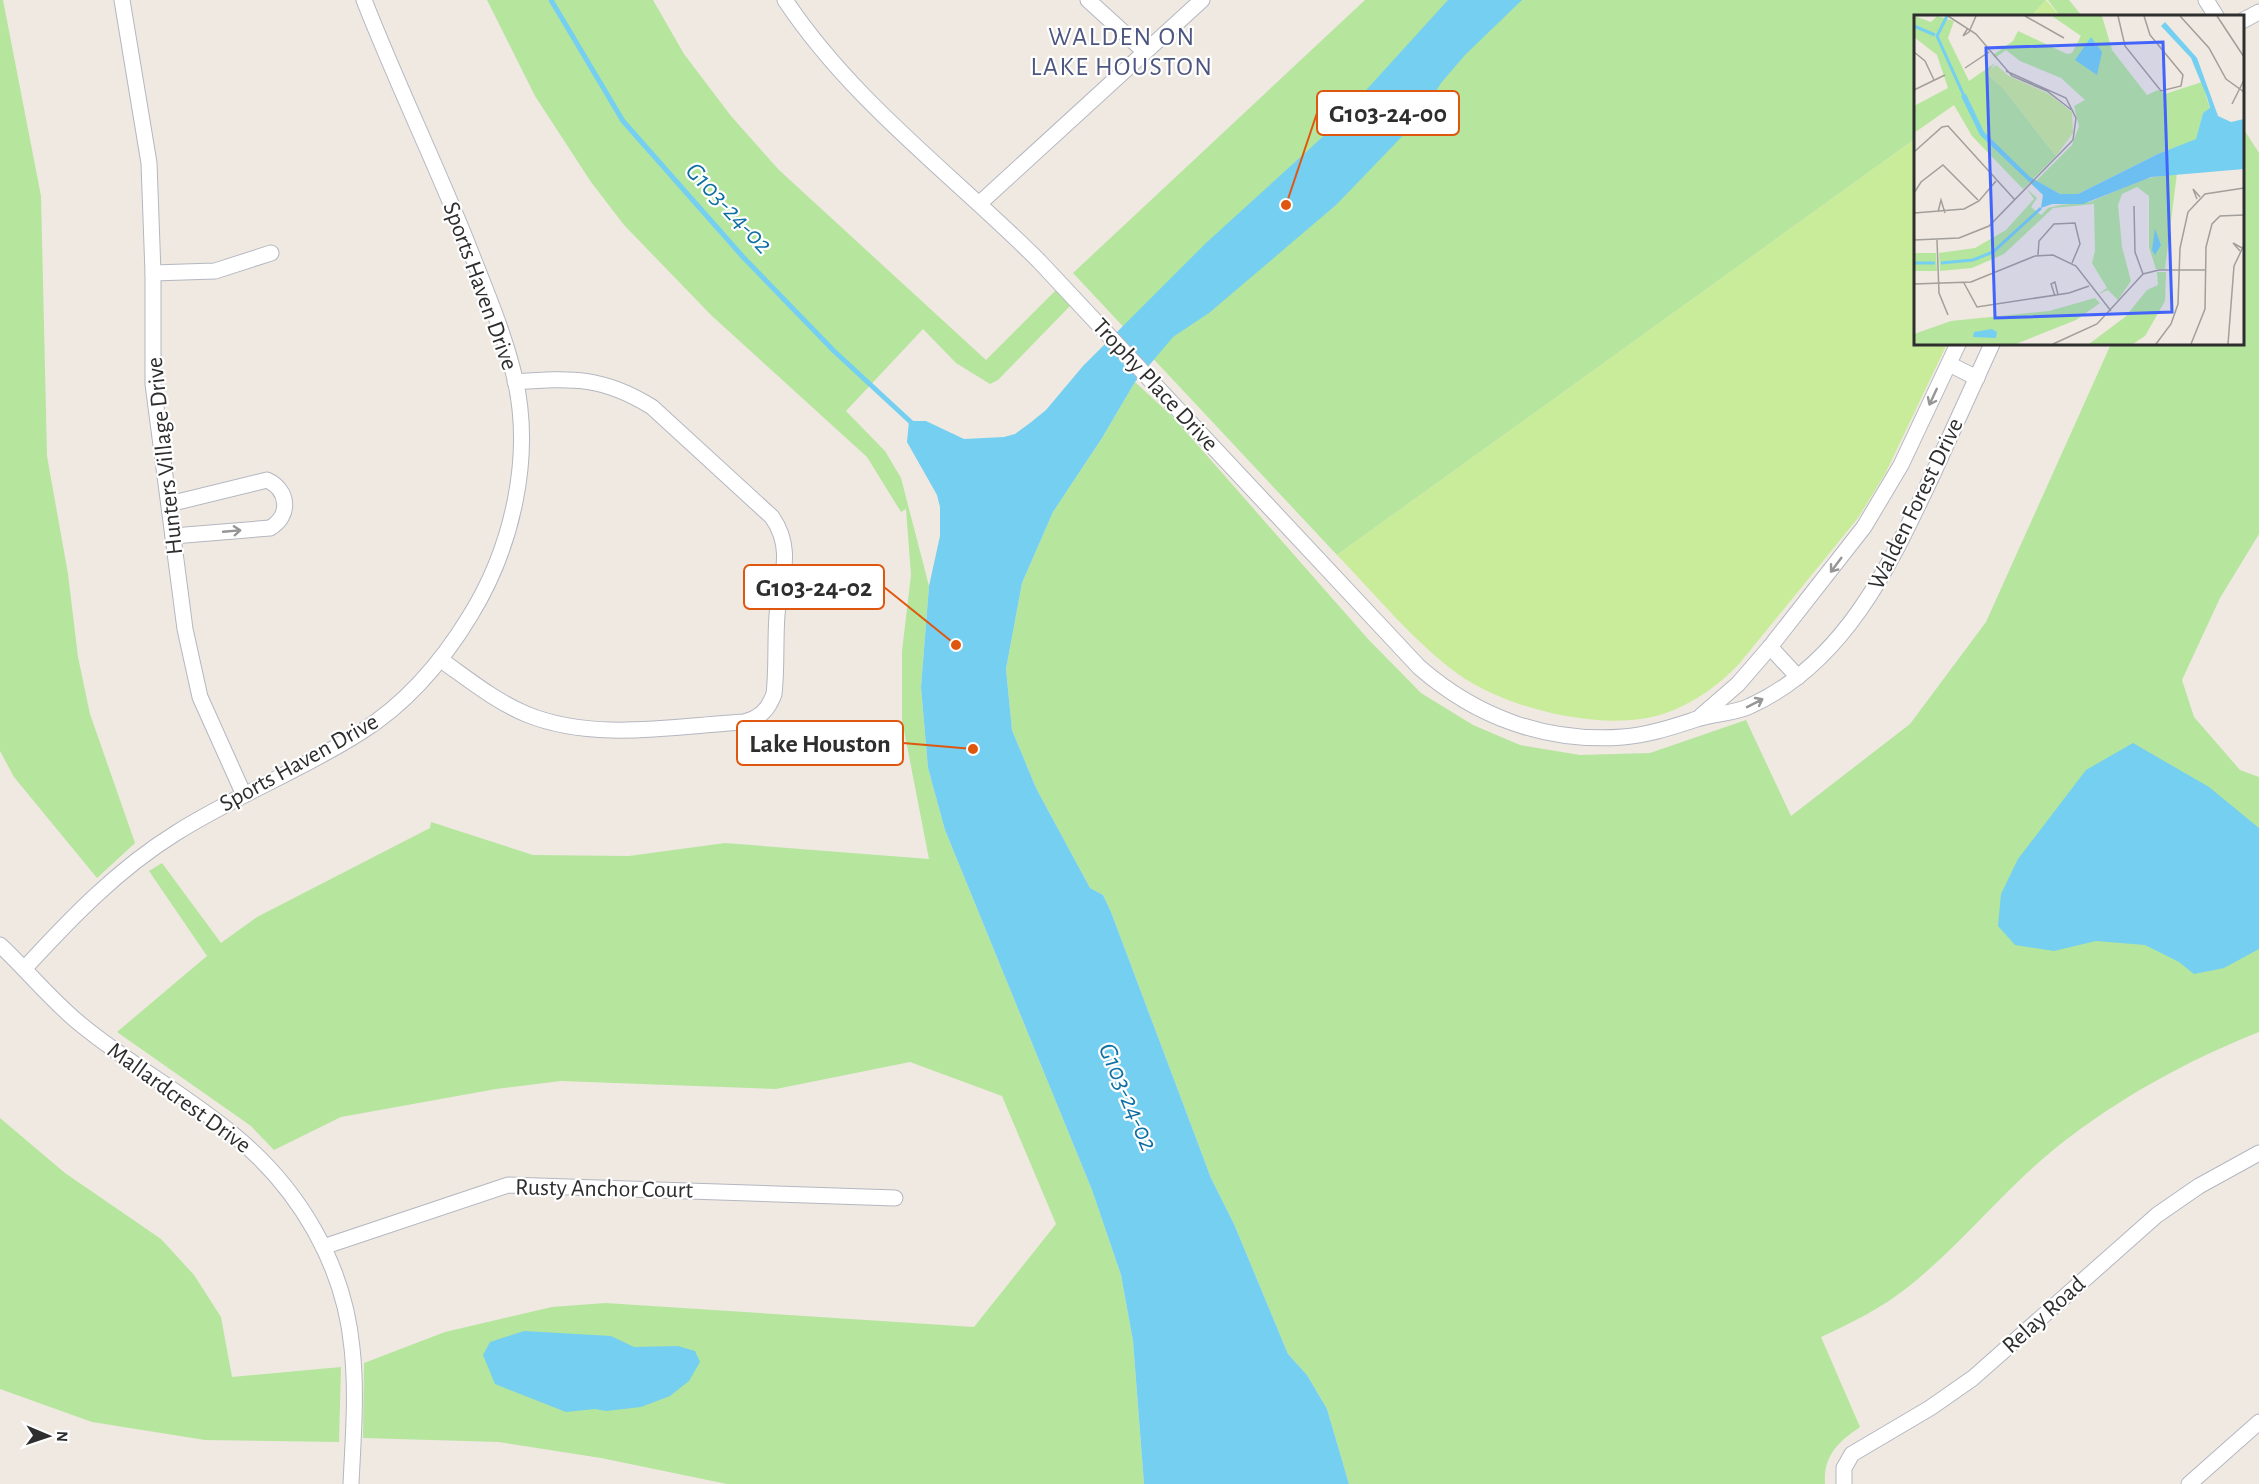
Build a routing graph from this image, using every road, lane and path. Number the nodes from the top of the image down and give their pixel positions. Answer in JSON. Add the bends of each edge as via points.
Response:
{"nodes":[{"id":1,"x":122,"y":0,"type":"edge"},
{"id":2,"x":364,"y":0,"type":"edge"},
{"id":3,"x":786,"y":0,"type":"edge"},
{"id":4,"x":1088,"y":0,"type":"edge"},
{"id":5,"x":1202,"y":0,"type":"edge"},
{"id":6,"x":2206,"y":0,"type":"edge"},
{"id":7,"x":2259,"y":12,"type":"edge"},
{"id":8,"x":2215,"y":15,"type":"edge"},
{"id":9,"x":2244,"y":20,"type":"edge"},
{"id":10,"x":1145,"y":52,"type":"junction"},
{"id":11,"x":980,"y":202,"type":"junction"},
{"id":12,"x":271,"y":253,"type":"dead end"},
{"id":13,"x":153,"y":273,"type":"junction"},
{"id":14,"x":1958,"y":345,"type":"edge"},
{"id":15,"x":1992,"y":345,"type":"edge"},
{"id":16,"x":1949,"y":364,"type":"junction"},
{"id":17,"x":1977,"y":378,"type":"junction"},
{"id":18,"x":515,"y":382,"type":"junction"},
{"id":19,"x":169,"y":504,"type":"junction"},
{"id":20,"x":174,"y":536,"type":"junction"},
{"id":21,"x":1770,"y":647,"type":"junction"},
{"id":22,"x":441,"y":660,"type":"junction"},
{"id":23,"x":1798,"y":677,"type":"junction"},
{"id":24,"x":1699,"y":718,"type":"junction"},
{"id":25,"x":1548,"y":734,"type":"joint"},
{"id":26,"x":244,"y":795,"type":"junction"},
{"id":27,"x":0,"y":945,"type":"edge"},
{"id":28,"x":25,"y":968,"type":"junction"},
{"id":29,"x":2259,"y":1153,"type":"edge"},
{"id":30,"x":895,"y":1198,"type":"dead end"},
{"id":31,"x":323,"y":1247,"type":"junction"},
{"id":32,"x":2259,"y":1422,"type":"edge"},
{"id":33,"x":351,"y":1484,"type":"edge"},
{"id":34,"x":1844,"y":1484,"type":"edge"},
{"id":35,"x":2189,"y":1484,"type":"edge"}],
"edges":[{"from":1,"to":13,"type":"street","name":"Hunters Village Drive","via":[[148,163]]},
{"from":2,"to":18,"type":"street","name":"Sports Haven Drive","via":[[495,311]]},
{"from":3,"to":11,"type":"street","name":"Trophy Place Drive","via":[[857,90]]},
{"from":4,"to":10,"type":"street"},
{"from":5,"to":10,"type":"street"},
{"from":6,"to":8,"type":"street"},
{"from":7,"to":9,"type":"street"},
{"from":10,"to":11,"type":"street"},
{"from":11,"to":25,"type":"street","name":"Trophy Place Drive","via":[[1172,401],[1419,667],[1462,701],[1522,728]]},
{"from":12,"to":13,"type":"street","via":[[215,271]]},
{"from":13,"to":19,"type":"street","name":"Hunters Village Drive","via":[[153,384]]},
{"from":14,"to":16,"type":"street","name":"Walden Forest Drive"},
{"from":15,"to":17,"type":"street","name":"Walden Forest Drive"},
{"from":16,"to":17,"type":"street"},
{"from":16,"to":21,"type":"street","name":"Walden Forest Drive","one_way":true,"via":[[1882,501]]},
{"from":17,"to":23,"type":"street","name":"Walden Forest Drive","via":[[1883,577],[1850,623]]},
{"from":18,"to":22,"type":"street","name":"Sports Haven Drive","via":[[520,438],[510,524],[494,573]]},
{"from":18,"to":22,"type":"street","via":[[583,379],[630,394],[652,407],[772,517],[782,531],[785,553],[777,615],[774,694],[759,717],[744,722],[594,729],[527,714]]},
{"from":19,"to":20,"type":"street","name":"Hunters Village Drive"},
{"from":20,"to":19,"type":"street","one_way":true,"via":[[270,528],[280,522],[285,510],[284,496],[278,485],[267,480]]},
{"from":20,"to":26,"type":"street","name":"Hunters Village Drive","via":[[193,672],[212,728]]},
{"from":21,"to":23,"type":"street"},
{"from":21,"to":24,"type":"street","name":"Walden Forest Drive","via":[[1738,684]]},
{"from":22,"to":26,"type":"street","name":"Sports Haven Drive","via":[[415,689],[362,732]]},
{"from":24,"to":23,"type":"street","name":"Walden Forest Drive","one_way":true,"via":[[1749,707]]},
{"from":24,"to":25,"type":"street","name":"Walden Forest Drive","via":[[1644,735],[1614,738]]},
{"from":26,"to":28,"type":"street","name":"Sports Haven Drive","via":[[139,858],[77,911]]},
{"from":27,"to":28,"type":"street","name":"Mallardcrest Drive"},
{"from":28,"to":31,"type":"street","name":"Mallardcrest Drive","via":[[43,991],[82,1026],[215,1120],[252,1151],[301,1205]]},
{"from":29,"to":34,"type":"street","name":"Relay Road","via":[[2157,1215],[1973,1378],[1852,1454],[1844,1468]]},
{"from":30,"to":31,"type":"street","name":"Rusty Anchor Court","via":[[508,1185]]},
{"from":31,"to":33,"type":"street","name":"Mallardcrest Drive","via":[[343,1298],[352,1347]]},
{"from":32,"to":35,"type":"street"}]}
